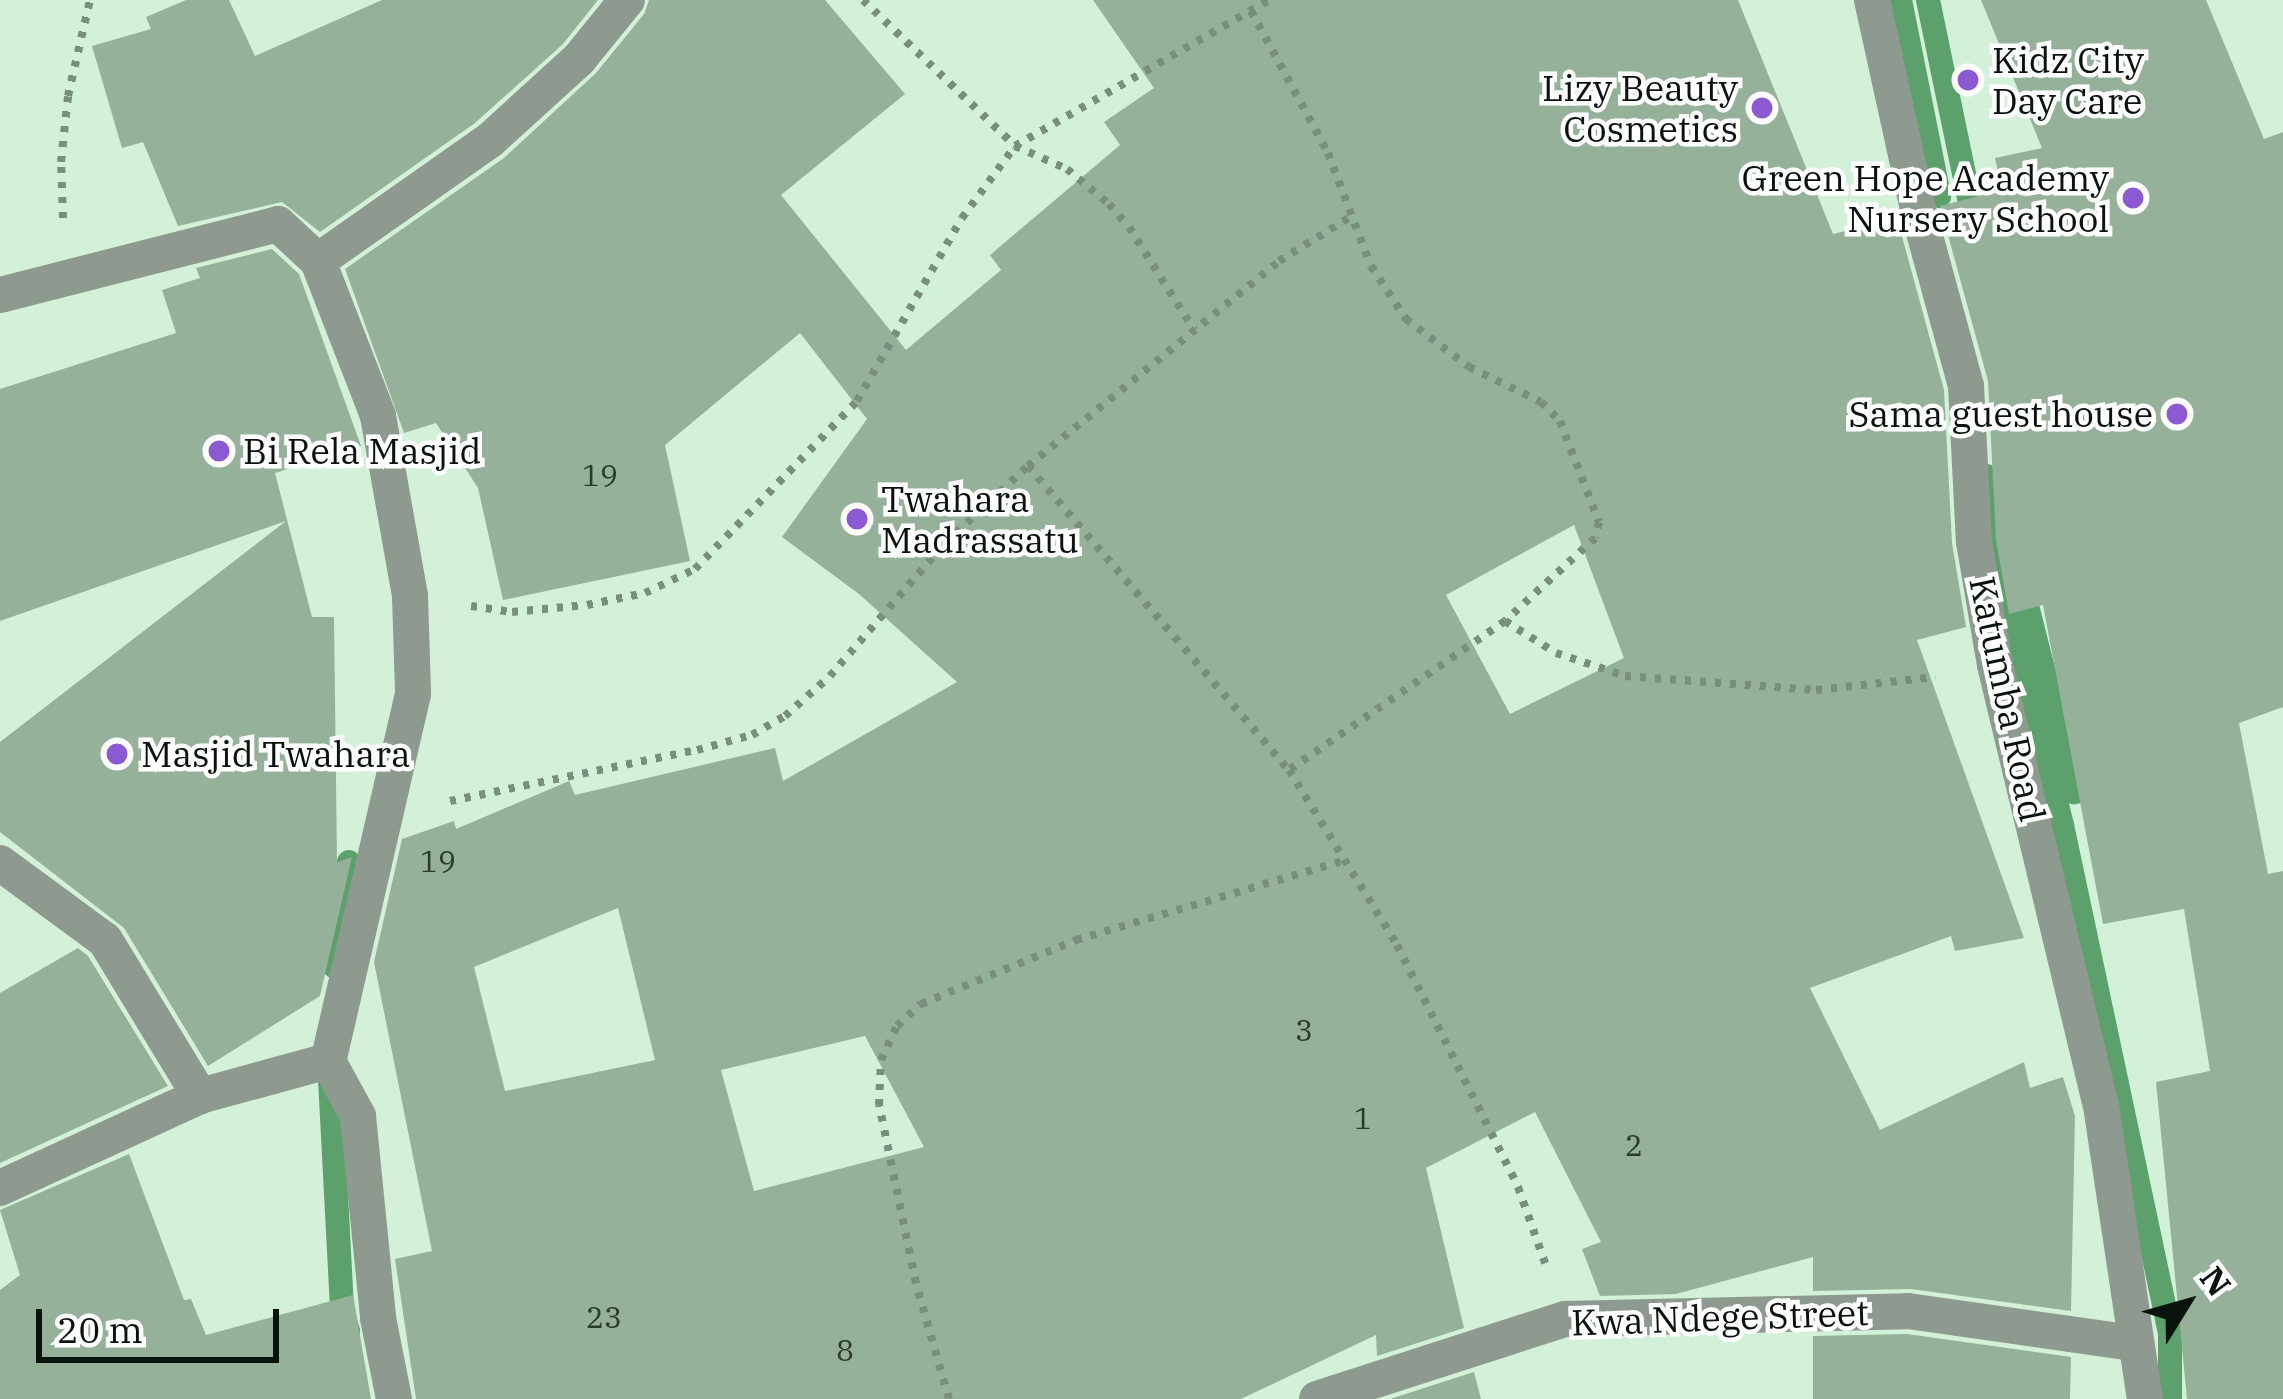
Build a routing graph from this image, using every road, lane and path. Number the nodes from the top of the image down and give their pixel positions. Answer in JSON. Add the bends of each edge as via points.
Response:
{"nodes":[{"id":1,"x":90,"y":0,"type":"edge"},
{"id":2,"x":627,"y":0,"type":"edge"},
{"id":3,"x":863,"y":0,"type":"edge"},
{"id":4,"x":1269,"y":0,"type":"edge"},
{"id":5,"x":1872,"y":0,"type":"edge"},
{"id":6,"x":1251,"y":11,"type":"junction"},
{"id":7,"x":1015,"y":146,"type":"junction"},
{"id":8,"x":1352,"y":216,"type":"junction"},
{"id":9,"x":318,"y":261,"type":"junction"},
{"id":10,"x":63,"y":280,"type":"junction"},
{"id":11,"x":0,"y":295,"type":"edge"},
{"id":12,"x":1194,"y":331,"type":"junction"},
{"id":13,"x":1028,"y":466,"type":"junction"},
{"id":14,"x":410,"y":596,"type":"junction"},
{"id":15,"x":1505,"y":621,"type":"junction"},
{"id":16,"x":1995,"y":665,"type":"junction"},
{"id":17,"x":1289,"y":770,"type":"junction"},
{"id":18,"x":389,"y":813,"type":"junction"},
{"id":19,"x":1346,"y":860,"type":"junction"},
{"id":20,"x":0,"y":863,"type":"edge"},
{"id":21,"x":328,"y":1061,"type":"junction"},
{"id":22,"x":200,"y":1096,"type":"junction"},
{"id":23,"x":0,"y":1188,"type":"edge"},
{"id":24,"x":1565,"y":1319,"type":"junction"},
{"id":25,"x":2134,"y":1343,"type":"junction"},
{"id":26,"x":394,"y":1399,"type":"edge"},
{"id":27,"x":949,"y":1399,"type":"edge"},
{"id":28,"x":1317,"y":1399,"type":"edge"},
{"id":29,"x":2145,"y":1399,"type":"edge"}],
"edges":[{"from":1,"to":10,"type":"path","via":[[61,162]]},
{"from":2,"to":9,"type":"street","via":[[579,59],[488,141]]},
{"from":3,"to":7,"type":"path"},
{"from":4,"to":6,"type":"path"},
{"from":5,"to":16,"type":"street","name":"Katumba Road","via":[[1966,386],[1974,542]]},
{"from":6,"to":7,"type":"path"},
{"from":6,"to":8,"type":"path","via":[[1328,153]]},
{"from":7,"to":12,"type":"path","via":[[1067,169],[1108,204]]},
{"from":7,"to":14,"type":"path","via":[[962,218],[856,400],[695,569],[645,593],[587,605],[512,612]]},
{"from":8,"to":12,"type":"path","via":[[1279,261]]},
{"from":8,"to":15,"type":"path","via":[[1371,266],[1406,319],[1560,421],[1599,522],[1595,538]]},
{"from":9,"to":10,"type":"street","via":[[278,224]]},
{"from":9,"to":14,"type":"street","via":[[378,416]]},
{"from":10,"to":11,"type":"street"},
{"from":12,"to":13,"type":"path"},
{"from":13,"to":17,"type":"path"},
{"from":13,"to":18,"type":"path","via":[[945,543],[830,676],[752,735]]},
{"from":14,"to":18,"type":"street","via":[[413,694]]},
{"from":15,"to":16,"type":"path","via":[[1556,653],[1663,680],[1816,690]]},
{"from":15,"to":17,"type":"path"},
{"from":16,"to":25,"type":"street","name":"Katumba Road","via":[[2102,1112]]},
{"from":17,"to":19,"type":"path"},
{"from":18,"to":21,"type":"street"},
{"from":19,"to":24,"type":"path","via":[[1518,1187]]},
{"from":19,"to":27,"type":"path","via":[[983,974],[897,1025],[881,1060],[879,1105]]},
{"from":20,"to":22,"type":"street","via":[[105,940]]},
{"from":21,"to":22,"type":"street"},
{"from":21,"to":26,"type":"street","via":[[358,1116]]},
{"from":22,"to":23,"type":"street"},
{"from":24,"to":25,"type":"street","name":"Kwa Ndege Street","via":[[1908,1311]]},
{"from":24,"to":28,"type":"street","name":"Kwa Ndege Street"},
{"from":25,"to":29,"type":"street","name":"Katumba Road"}]}
